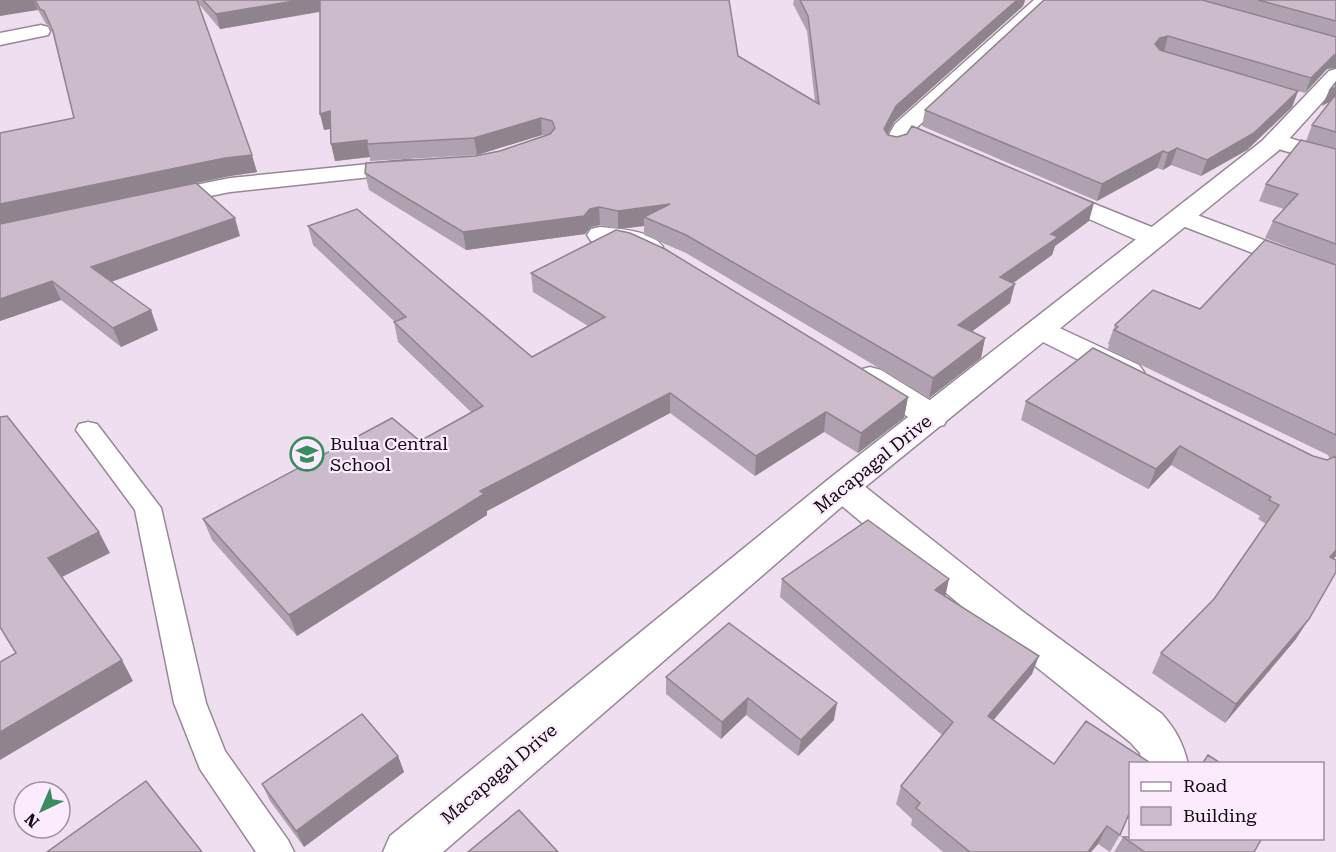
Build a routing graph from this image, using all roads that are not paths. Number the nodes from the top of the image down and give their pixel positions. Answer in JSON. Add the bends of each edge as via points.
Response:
{"nodes":[{"id":1,"x":1044,"y":0,"type":"edge"},
{"id":2,"x":41,"y":31,"type":"edge"},
{"id":3,"x":0,"y":39,"type":"edge"},
{"id":4,"x":1317,"y":96,"type":"edge"},
{"id":5,"x":907,"y":138,"type":"edge"},
{"id":6,"x":1276,"y":141,"type":"junction"},
{"id":7,"x":1336,"y":159,"type":"edge"},
{"id":8,"x":430,"y":166,"type":"edge"},
{"id":9,"x":1035,"y":186,"type":"edge"},
{"id":10,"x":139,"y":204,"type":"edge"},
{"id":11,"x":1181,"y":217,"type":"junction"},
{"id":12,"x":600,"y":235,"type":"edge"},
{"id":13,"x":1155,"y":238,"type":"junction"},
{"id":14,"x":677,"y":261,"type":"edge"},
{"id":15,"x":1336,"y":278,"type":"edge"},
{"id":16,"x":1041,"y":330,"type":"junction"},
{"id":17,"x":850,"y":364,"type":"edge"},
{"id":18,"x":1158,"y":386,"type":"edge"},
{"id":19,"x":932,"y":417,"type":"junction"},
{"id":20,"x":87,"y":430,"type":"dead end"},
{"id":21,"x":842,"y":488,"type":"junction"},
{"id":22,"x":1165,"y":762,"type":"edge"},
{"id":23,"x":276,"y":852,"type":"edge"},
{"id":24,"x":407,"y":852,"type":"edge"}],
"edges":[{"from":1,"to":5,"type":"street"},
{"from":2,"to":3,"type":"street"},
{"from":4,"to":6,"type":"street","name":"Macapagal Drive"},
{"from":6,"to":7,"type":"street"},
{"from":6,"to":11,"type":"street","name":"Macapagal Drive"},
{"from":8,"to":10,"type":"street","via":[[230,185]]},
{"from":9,"to":13,"type":"street"},
{"from":11,"to":13,"type":"street","name":"Macapagal Drive"},
{"from":11,"to":15,"type":"street"},
{"from":12,"to":14,"type":"street","via":[[644,244]]},
{"from":13,"to":16,"type":"street","name":"Macapagal Drive"},
{"from":16,"to":18,"type":"street"},
{"from":16,"to":19,"type":"street","name":"Macapagal Drive"},
{"from":17,"to":19,"type":"street"},
{"from":19,"to":21,"type":"street","name":"Macapagal Drive"},
{"from":20,"to":23,"type":"lane","via":[[148,508],[190,703],[212,759]]},
{"from":21,"to":22,"type":"street","via":[[1146,728],[1161,745]]},
{"from":21,"to":24,"type":"street","name":"Macapagal Drive"}]}
